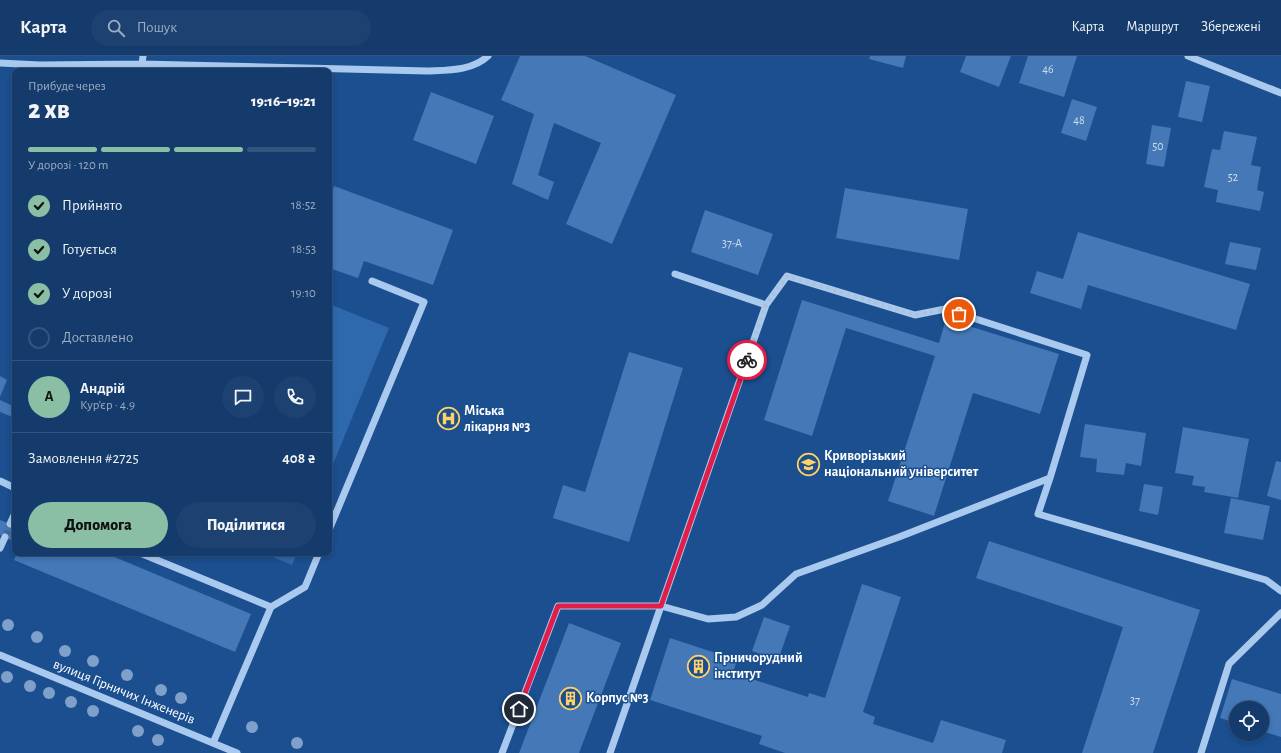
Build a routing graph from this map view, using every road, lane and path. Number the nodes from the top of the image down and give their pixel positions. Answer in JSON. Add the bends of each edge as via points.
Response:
{"nodes":[{"id":1,"x":143,"y":56,"type":"edge"},
{"id":2,"x":488,"y":56,"type":"edge"},
{"id":3,"x":1188,"y":56,"type":"edge"},
{"id":4,"x":0,"y":63,"type":"edge"},
{"id":5,"x":142,"y":64,"type":"junction"},
{"id":6,"x":1281,"y":93,"type":"edge"},
{"id":7,"x":675,"y":274,"type":"dead end"},
{"id":8,"x":372,"y":281,"type":"dead end"},
{"id":9,"x":766,"y":304,"type":"junction"},
{"id":10,"x":1050,"y":478,"type":"junction"},
{"id":11,"x":0,"y":481,"type":"edge"},
{"id":12,"x":12,"y":487,"type":"edge"},
{"id":13,"x":12,"y":520,"type":"edge"},
{"id":14,"x":332,"y":523,"type":"edge"},
{"id":15,"x":10,"y":524,"type":"tunnel mouth"},
{"id":16,"x":5,"y":537,"type":"tunnel mouth"},
{"id":17,"x":0,"y":548,"type":"edge"},
{"id":18,"x":147,"y":556,"type":"edge"},
{"id":19,"x":318,"y":556,"type":"edge"},
{"id":20,"x":1281,"y":591,"type":"edge"},
{"id":21,"x":661,"y":606,"type":"junction"},
{"id":22,"x":271,"y":607,"type":"junction"},
{"id":23,"x":1281,"y":613,"type":"edge"},
{"id":24,"x":0,"y":655,"type":"edge"},
{"id":25,"x":213,"y":743,"type":"junction"},
{"id":26,"x":228,"y":751,"type":"edge"},
{"id":27,"x":237,"y":753,"type":"edge"},
{"id":28,"x":502,"y":753,"type":"edge"},
{"id":29,"x":610,"y":753,"type":"edge"},
{"id":30,"x":1201,"y":753,"type":"edge"}],
"edges":[{"from":1,"to":5,"type":"street"},
{"from":2,"to":5,"type":"street","via":[[481,62],[454,70]]},
{"from":3,"to":6,"type":"street"},
{"from":4,"to":5,"type":"street"},
{"from":7,"to":9,"type":"street"},
{"from":8,"to":14,"type":"street","via":[[424,302]]},
{"from":9,"to":10,"type":"street","via":[[787,276],[915,315],[945,309],[1087,355]]},
{"from":9,"to":21,"type":"street"},
{"from":10,"to":20,"type":"street","via":[[1038,514],[1266,580]]},
{"from":10,"to":21,"type":"street","via":[[796,574],[762,605],[736,617],[708,619]]},
{"from":11,"to":12,"type":"street"},
{"from":13,"to":15,"type":"street"},
{"from":16,"to":17,"type":"street"},
{"from":18,"to":22,"type":"street"},
{"from":19,"to":22,"type":"street","via":[[305,588]]},
{"from":21,"to":28,"type":"street","via":[[558,606]]},
{"from":21,"to":29,"type":"street"},
{"from":22,"to":25,"type":"street"},
{"from":23,"to":30,"type":"street","via":[[1230,664]]},
{"from":24,"to":25,"type":"street","name":"вулиця Гірничих Інженерів"},
{"from":25,"to":26,"type":"street","name":"вулиця Гірничих Інженерів"},
{"from":26,"to":27,"type":"street","name":"вулиця Гірничих Інженерів"}]}
